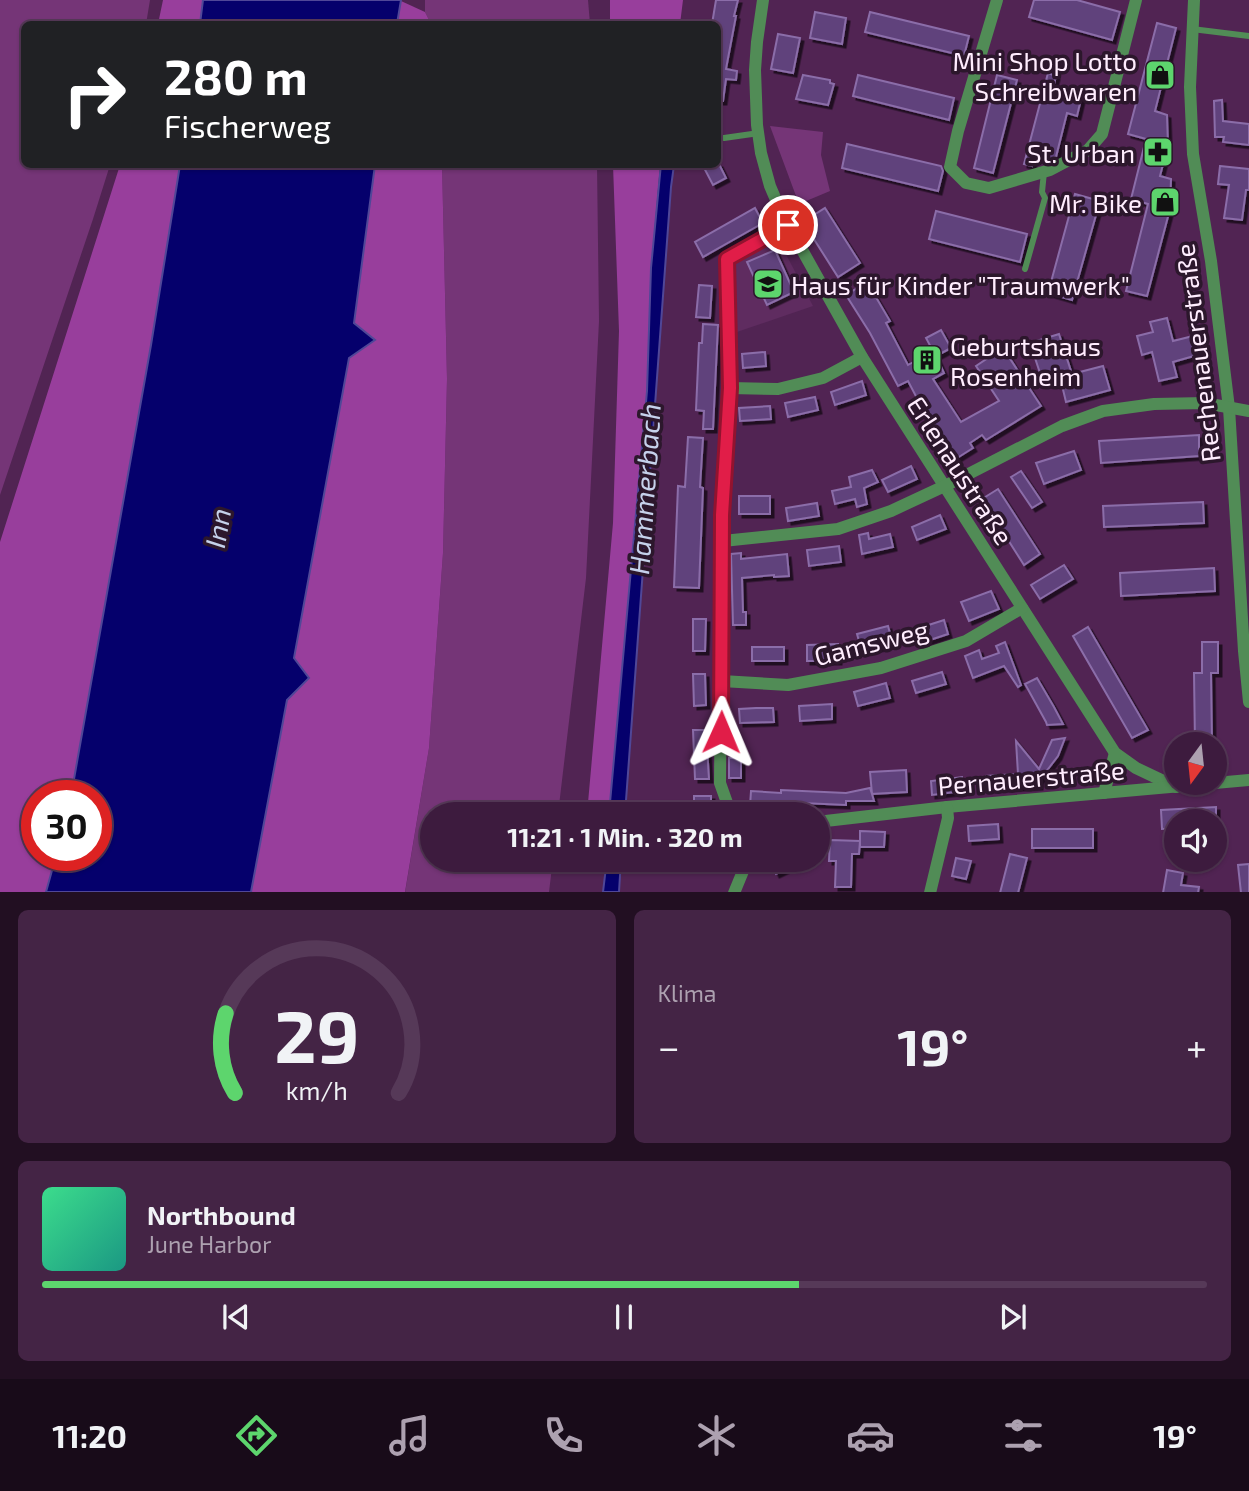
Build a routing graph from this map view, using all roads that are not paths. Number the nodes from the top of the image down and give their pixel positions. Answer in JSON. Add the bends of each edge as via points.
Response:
{"nodes":[{"id":1,"x":763,"y":0,"type":"edge"},
{"id":2,"x":997,"y":0,"type":"edge"},
{"id":3,"x":1136,"y":0,"type":"edge"},
{"id":4,"x":1194,"y":0,"type":"edge"},
{"id":5,"x":1192,"y":29,"type":"junction"},
{"id":6,"x":1249,"y":36,"type":"edge"},
{"id":7,"x":758,"y":134,"type":"junction"},
{"id":8,"x":724,"y":138,"type":"dead end"},
{"id":9,"x":1044,"y":172,"type":"junction"},
{"id":10,"x":788,"y":225,"type":"junction"},
{"id":11,"x":1025,"y":269,"type":"dead end"},
{"id":12,"x":862,"y":357,"type":"junction"},
{"id":13,"x":730,"y":388,"type":"junction"},
{"id":14,"x":1229,"y":408,"type":"junction"},
{"id":15,"x":1249,"y":411,"type":"edge"},
{"id":16,"x":944,"y":486,"type":"junction"},
{"id":17,"x":723,"y":541,"type":"junction"},
{"id":18,"x":1021,"y":608,"type":"junction"},
{"id":19,"x":722,"y":681,"type":"junction"},
{"id":20,"x":1249,"y":702,"type":"edge"},
{"id":21,"x":1115,"y":753,"type":"junction"},
{"id":22,"x":1249,"y":780,"type":"edge"},
{"id":23,"x":1164,"y":781,"type":"edge"},
{"id":24,"x":1227,"y":782,"type":"edge"},
{"id":25,"x":1164,"y":787,"type":"edge"},
{"id":26,"x":1104,"y":793,"type":"junction"},
{"id":27,"x":727,"y":802,"type":"edge"},
{"id":28,"x":947,"y":807,"type":"junction"},
{"id":29,"x":830,"y":820,"type":"edge"},
{"id":30,"x":742,"y":872,"type":"edge"},
{"id":31,"x":734,"y":892,"type":"edge"},
{"id":32,"x":930,"y":892,"type":"edge"}],
"edges":[{"from":1,"to":7,"type":"street","name":"Erlenaustraße","via":[[755,70]]},
{"from":2,"to":9,"type":"street","via":[[950,167],[966,183],[989,188]]},
{"from":3,"to":9,"type":"street","via":[[1102,134],[1088,150]]},
{"from":4,"to":5,"type":"street","name":"Rechenauerstraße"},
{"from":5,"to":6,"type":"lane"},
{"from":5,"to":14,"type":"street","name":"Rechenauerstraße","via":[[1193,154]]},
{"from":7,"to":8,"type":"lane"},
{"from":7,"to":10,"type":"street","name":"Erlenaustraße","via":[[770,186]]},
{"from":9,"to":11,"type":"lane","via":[[1045,198]]},
{"from":10,"to":12,"type":"street","name":"Erlenaustraße"},
{"from":10,"to":13,"type":"street","via":[[727,259]]},
{"from":12,"to":13,"type":"street","via":[[823,378],[778,389]]},
{"from":12,"to":16,"type":"street","name":"Erlenaustraße"},
{"from":13,"to":17,"type":"street"},
{"from":14,"to":15,"type":"street"},
{"from":14,"to":16,"type":"street","via":[[1205,403],[1154,404],[1103,411],[1062,426]]},
{"from":14,"to":20,"type":"street","name":"Rechenauerstraße"},
{"from":16,"to":17,"type":"street","via":[[838,529]]},
{"from":16,"to":18,"type":"street","name":"Erlenaustraße"},
{"from":17,"to":19,"type":"street"},
{"from":18,"to":19,"type":"street","name":"Gamsweg","via":[[966,641],[881,668],[788,685]]},
{"from":18,"to":21,"type":"street","name":"Erlenaustraße"},
{"from":19,"to":27,"type":"street","via":[[720,783]]},
{"from":21,"to":23,"type":"street","name":"Erlenaustraße"},
{"from":21,"to":26,"type":"street"},
{"from":22,"to":24,"type":"street","name":"Pernauerstraße"},
{"from":25,"to":26,"type":"street","name":"Pernauerstraße"},
{"from":26,"to":28,"type":"street","name":"Pernauerstraße"},
{"from":28,"to":29,"type":"street","name":"Pernauerstraße"},
{"from":28,"to":32,"type":"street"},
{"from":30,"to":31,"type":"street"}]}
